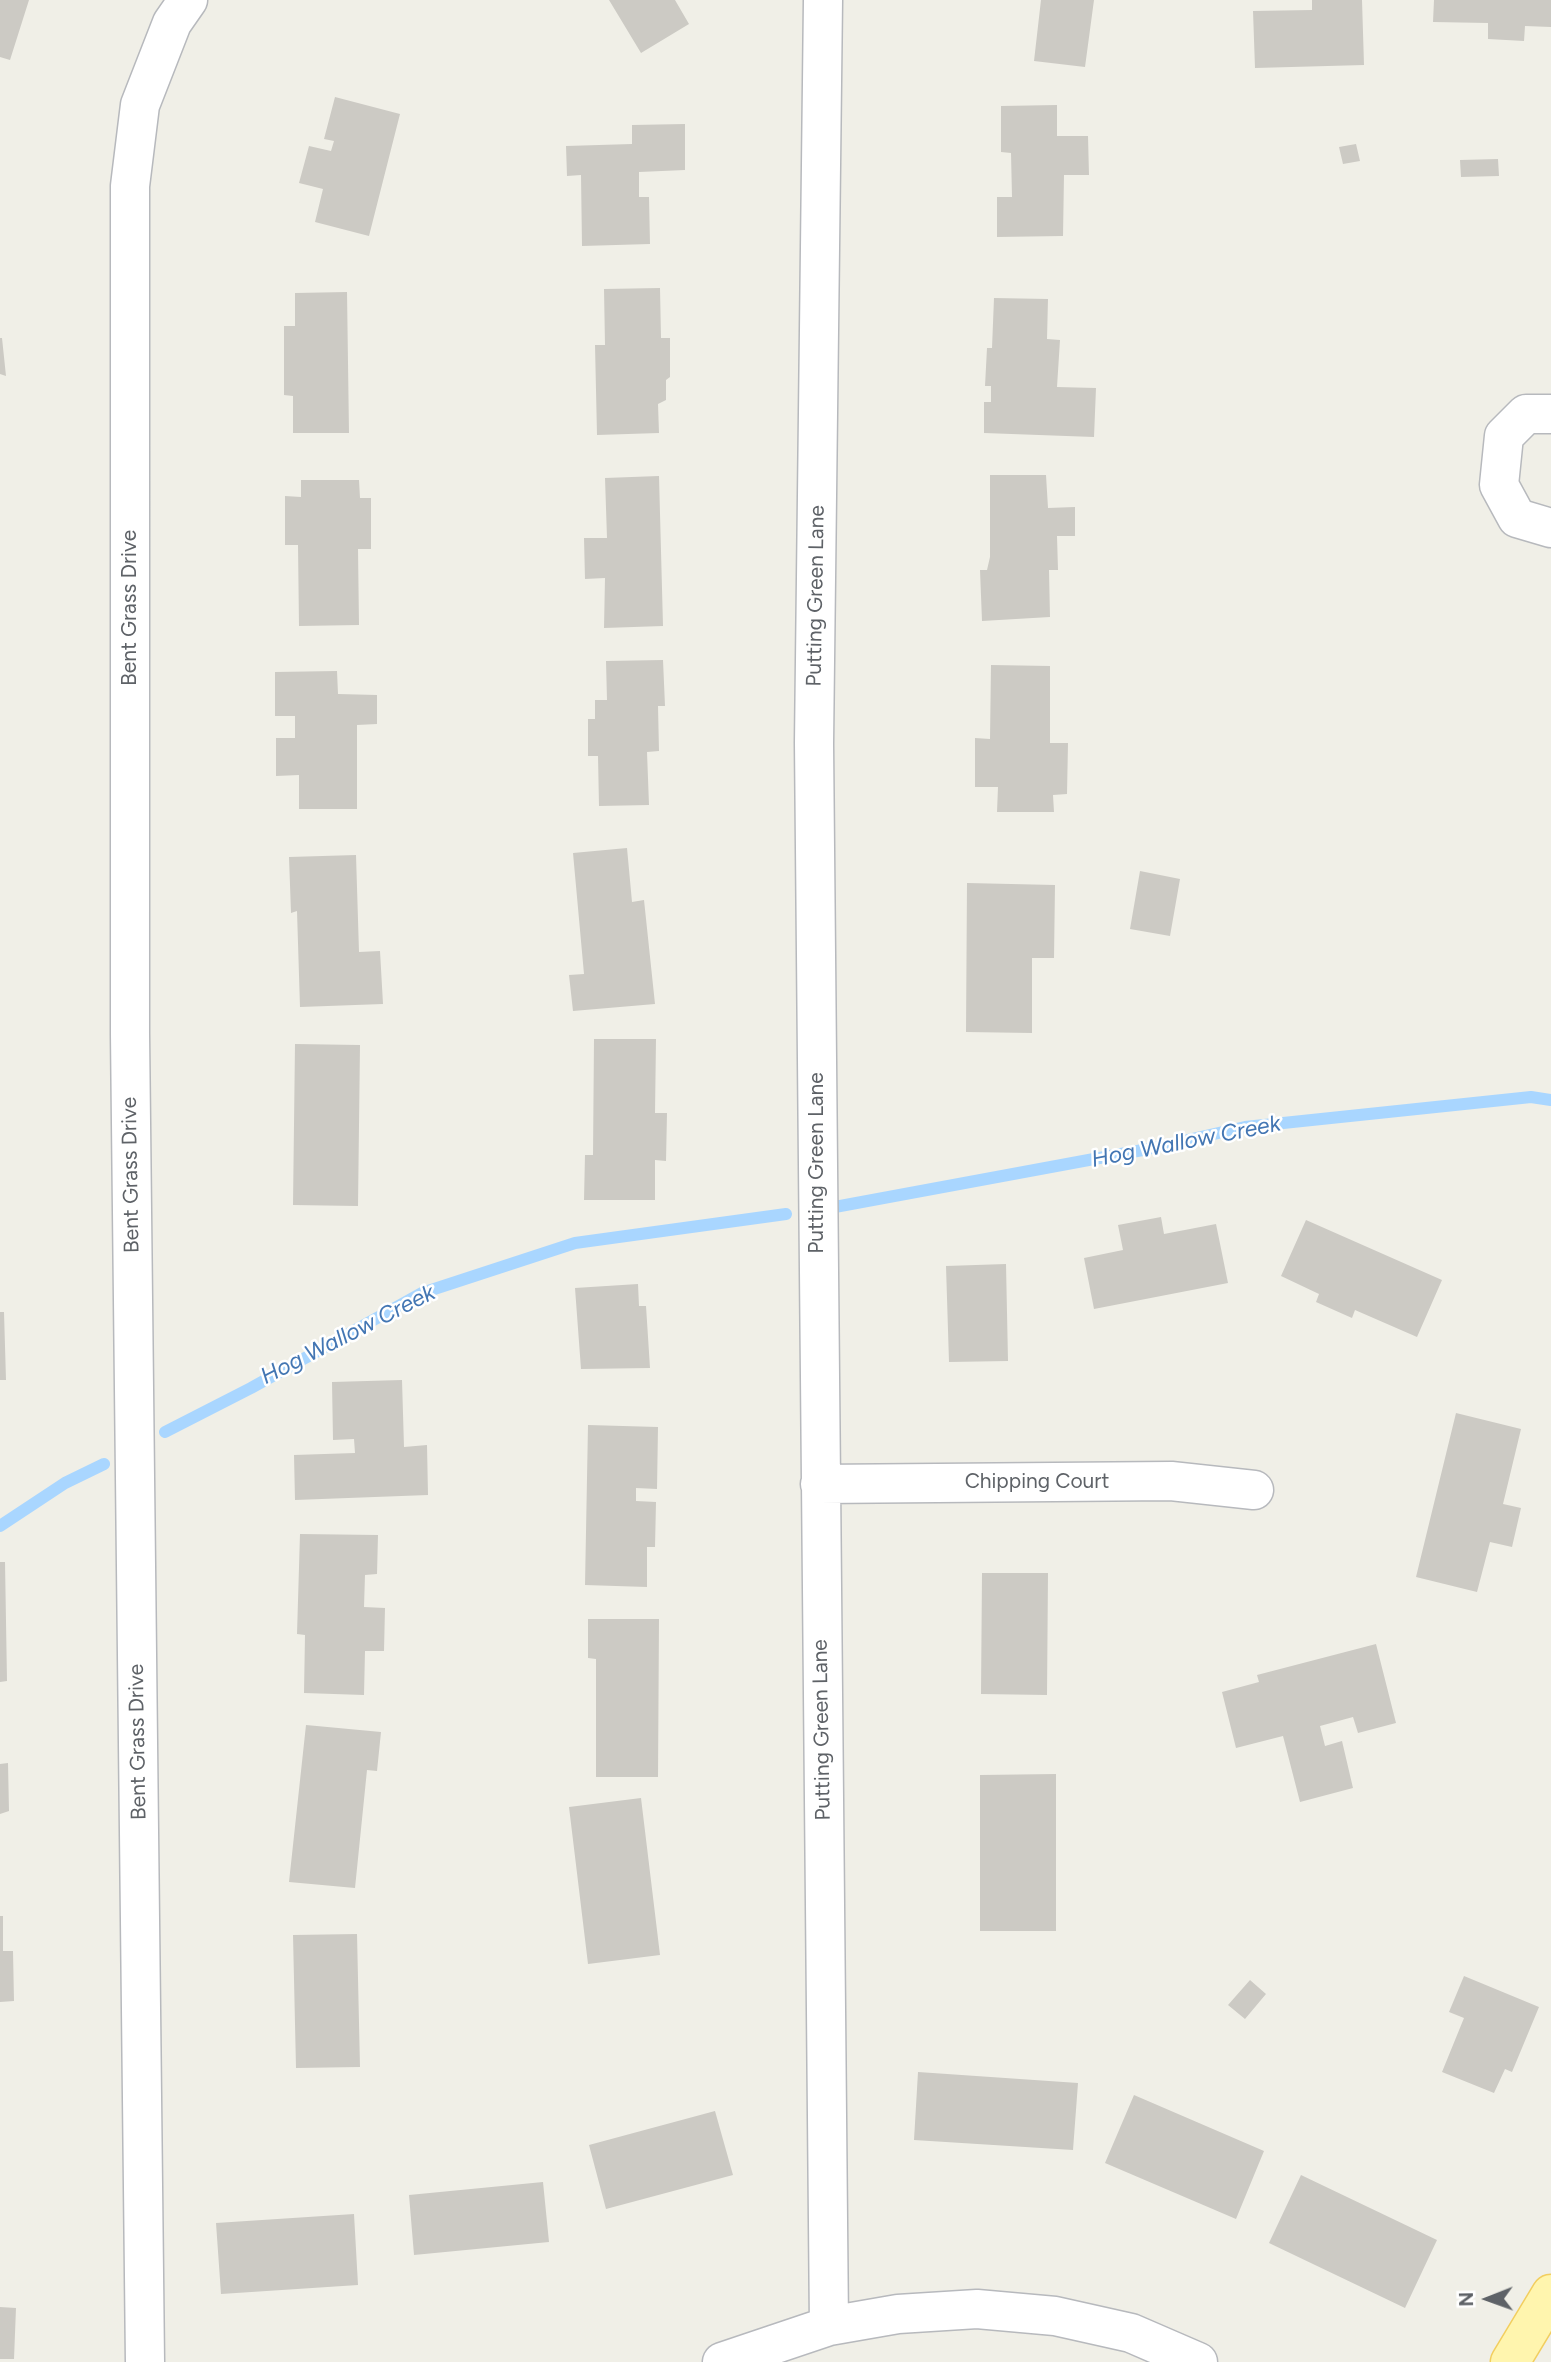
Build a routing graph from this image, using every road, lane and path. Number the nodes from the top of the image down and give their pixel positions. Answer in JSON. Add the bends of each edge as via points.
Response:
{"nodes":[{"id":1,"x":188,"y":0,"type":"edge"},
{"id":2,"x":823,"y":0,"type":"edge"},
{"id":3,"x":1551,"y":414,"type":"edge"},
{"id":4,"x":1551,"y":528,"type":"edge"},
{"id":5,"x":820,"y":1484,"type":"junction"},
{"id":6,"x":1254,"y":1490,"type":"dead end"},
{"id":7,"x":1551,"y":2294,"type":"edge"},
{"id":8,"x":829,"y":2326,"type":"junction"},
{"id":9,"x":145,"y":2362,"type":"edge"},
{"id":10,"x":722,"y":2362,"type":"edge"},
{"id":11,"x":1198,"y":2362,"type":"edge"},
{"id":12,"x":1510,"y":2362,"type":"edge"}],
"edges":[{"from":1,"to":9,"type":"street","name":"Bent Grass Drive","via":[[172,23],[141,105],[130,186],[130,1034]]},
{"from":2,"to":5,"type":"street","name":"Putting Green Lane","via":[[814,743]]},
{"from":3,"to":4,"type":"street","via":[[1526,414],[1504,436],[1499,485],[1517,518]]},
{"from":5,"to":6,"type":"street","name":"Chipping Court","via":[[1171,1481]]},
{"from":5,"to":8,"type":"street","name":"Putting Green Lane"},
{"from":7,"to":12,"type":"main road"},
{"from":8,"to":10,"type":"street"},
{"from":8,"to":11,"type":"street","via":[[898,2314],[977,2309],[1055,2316],[1131,2333]]}]}
